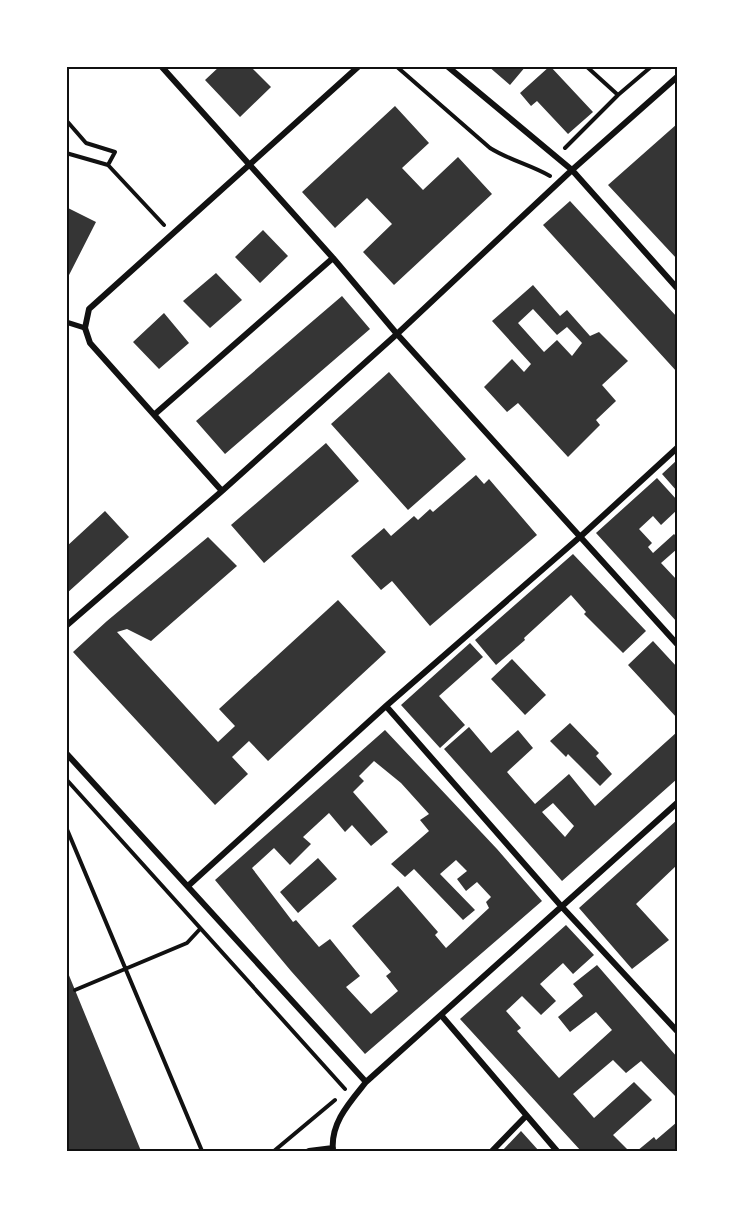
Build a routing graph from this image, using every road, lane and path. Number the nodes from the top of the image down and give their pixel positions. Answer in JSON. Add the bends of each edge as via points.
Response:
{"nodes":[{"id":1,"x":161,"y":66,"type":"edge"},
{"id":2,"x":359,"y":66,"type":"edge"},
{"id":3,"x":396,"y":66,"type":"edge"},
{"id":4,"x":447,"y":66,"type":"edge"},
{"id":5,"x":586,"y":66,"type":"edge"},
{"id":6,"x":652,"y":66,"type":"edge"},
{"id":7,"x":677,"y":77,"type":"edge"},
{"id":8,"x":618,"y":95,"type":"junction"},
{"id":9,"x":66,"y":120,"type":"edge"},
{"id":10,"x":66,"y":153,"type":"edge"},
{"id":11,"x":556,"y":157,"type":"junction"},
{"id":12,"x":108,"y":165,"type":"junction"},
{"id":13,"x":248,"y":165,"type":"junction"},
{"id":14,"x":572,"y":170,"type":"junction"},
{"id":15,"x":559,"y":182,"type":"junction"},
{"id":16,"x":172,"y":234,"type":"junction"},
{"id":17,"x":333,"y":258,"type":"junction"},
{"id":18,"x":677,"y":288,"type":"edge"},
{"id":19,"x":66,"y":321,"type":"edge"},
{"id":20,"x":85,"y":328,"type":"junction"},
{"id":21,"x":397,"y":334,"type":"junction"},
{"id":22,"x":155,"y":414,"type":"junction"},
{"id":23,"x":677,"y":448,"type":"edge"},
{"id":24,"x":222,"y":491,"type":"junction"},
{"id":25,"x":581,"y":536,"type":"junction"},
{"id":26,"x":66,"y":626,"type":"edge"},
{"id":27,"x":677,"y":644,"type":"edge"},
{"id":28,"x":386,"y":706,"type":"junction"},
{"id":29,"x":66,"y":753,"type":"edge"},
{"id":30,"x":66,"y":779,"type":"edge"},
{"id":31,"x":677,"y":803,"type":"edge"},
{"id":32,"x":66,"y":827,"type":"edge"},
{"id":33,"x":188,"y":886,"type":"junction"},
{"id":34,"x":562,"y":907,"type":"junction"},
{"id":35,"x":200,"y":929,"type":"junction"},
{"id":36,"x":75,"y":990,"type":"dead end"},
{"id":37,"x":441,"y":1015,"type":"junction"},
{"id":38,"x":677,"y":1031,"type":"edge"},
{"id":39,"x":366,"y":1082,"type":"junction"},
{"id":40,"x":526,"y":1116,"type":"junction"},
{"id":41,"x":333,"y":1150,"type":"edge"},
{"id":42,"x":202,"y":1151,"type":"edge"},
{"id":43,"x":274,"y":1151,"type":"edge"},
{"id":44,"x":309,"y":1151,"type":"edge"},
{"id":45,"x":492,"y":1151,"type":"edge"},
{"id":46,"x":557,"y":1151,"type":"edge"}],
"edges":[{"from":1,"to":13,"type":"street"},
{"from":2,"to":13,"type":"street"},
{"from":3,"to":15,"type":"path","via":[[501,155]]},
{"from":4,"to":11,"type":"street"},
{"from":5,"to":8,"type":"path"},
{"from":6,"to":8,"type":"path"},
{"from":7,"to":14,"type":"street"},
{"from":8,"to":11,"type":"path"},
{"from":9,"to":12,"type":"path","via":[[86,144],[115,152]]},
{"from":10,"to":12,"type":"path"},
{"from":11,"to":14,"type":"street"},
{"from":12,"to":16,"type":"path"},
{"from":13,"to":16,"type":"street"},
{"from":13,"to":17,"type":"street"},
{"from":14,"to":15,"type":"street"},
{"from":14,"to":18,"type":"street"},
{"from":15,"to":21,"type":"street"},
{"from":16,"to":20,"type":"street","via":[[89,309]]},
{"from":17,"to":21,"type":"street"},
{"from":17,"to":22,"type":"street"},
{"from":19,"to":20,"type":"street"},
{"from":20,"to":22,"type":"street","via":[[90,343]]},
{"from":21,"to":24,"type":"street"},
{"from":21,"to":25,"type":"street"},
{"from":22,"to":24,"type":"street"},
{"from":23,"to":25,"type":"street"},
{"from":24,"to":26,"type":"street"},
{"from":25,"to":27,"type":"street"},
{"from":25,"to":28,"type":"street"},
{"from":28,"to":33,"type":"street"},
{"from":28,"to":34,"type":"street"},
{"from":29,"to":33,"type":"street"},
{"from":30,"to":35,"type":"path"},
{"from":31,"to":34,"type":"street"},
{"from":32,"to":42,"type":"path"},
{"from":33,"to":39,"type":"street"},
{"from":34,"to":37,"type":"street"},
{"from":34,"to":38,"type":"street"},
{"from":35,"to":36,"type":"path","via":[[187,943]]},
{"from":35,"to":43,"type":"path","via":[[346,1090]]},
{"from":37,"to":39,"type":"street"},
{"from":37,"to":40,"type":"street"},
{"from":39,"to":41,"type":"street","via":[[339,1118]]},
{"from":40,"to":45,"type":"street"},
{"from":40,"to":46,"type":"street"},
{"from":41,"to":44,"type":"street"}]}
